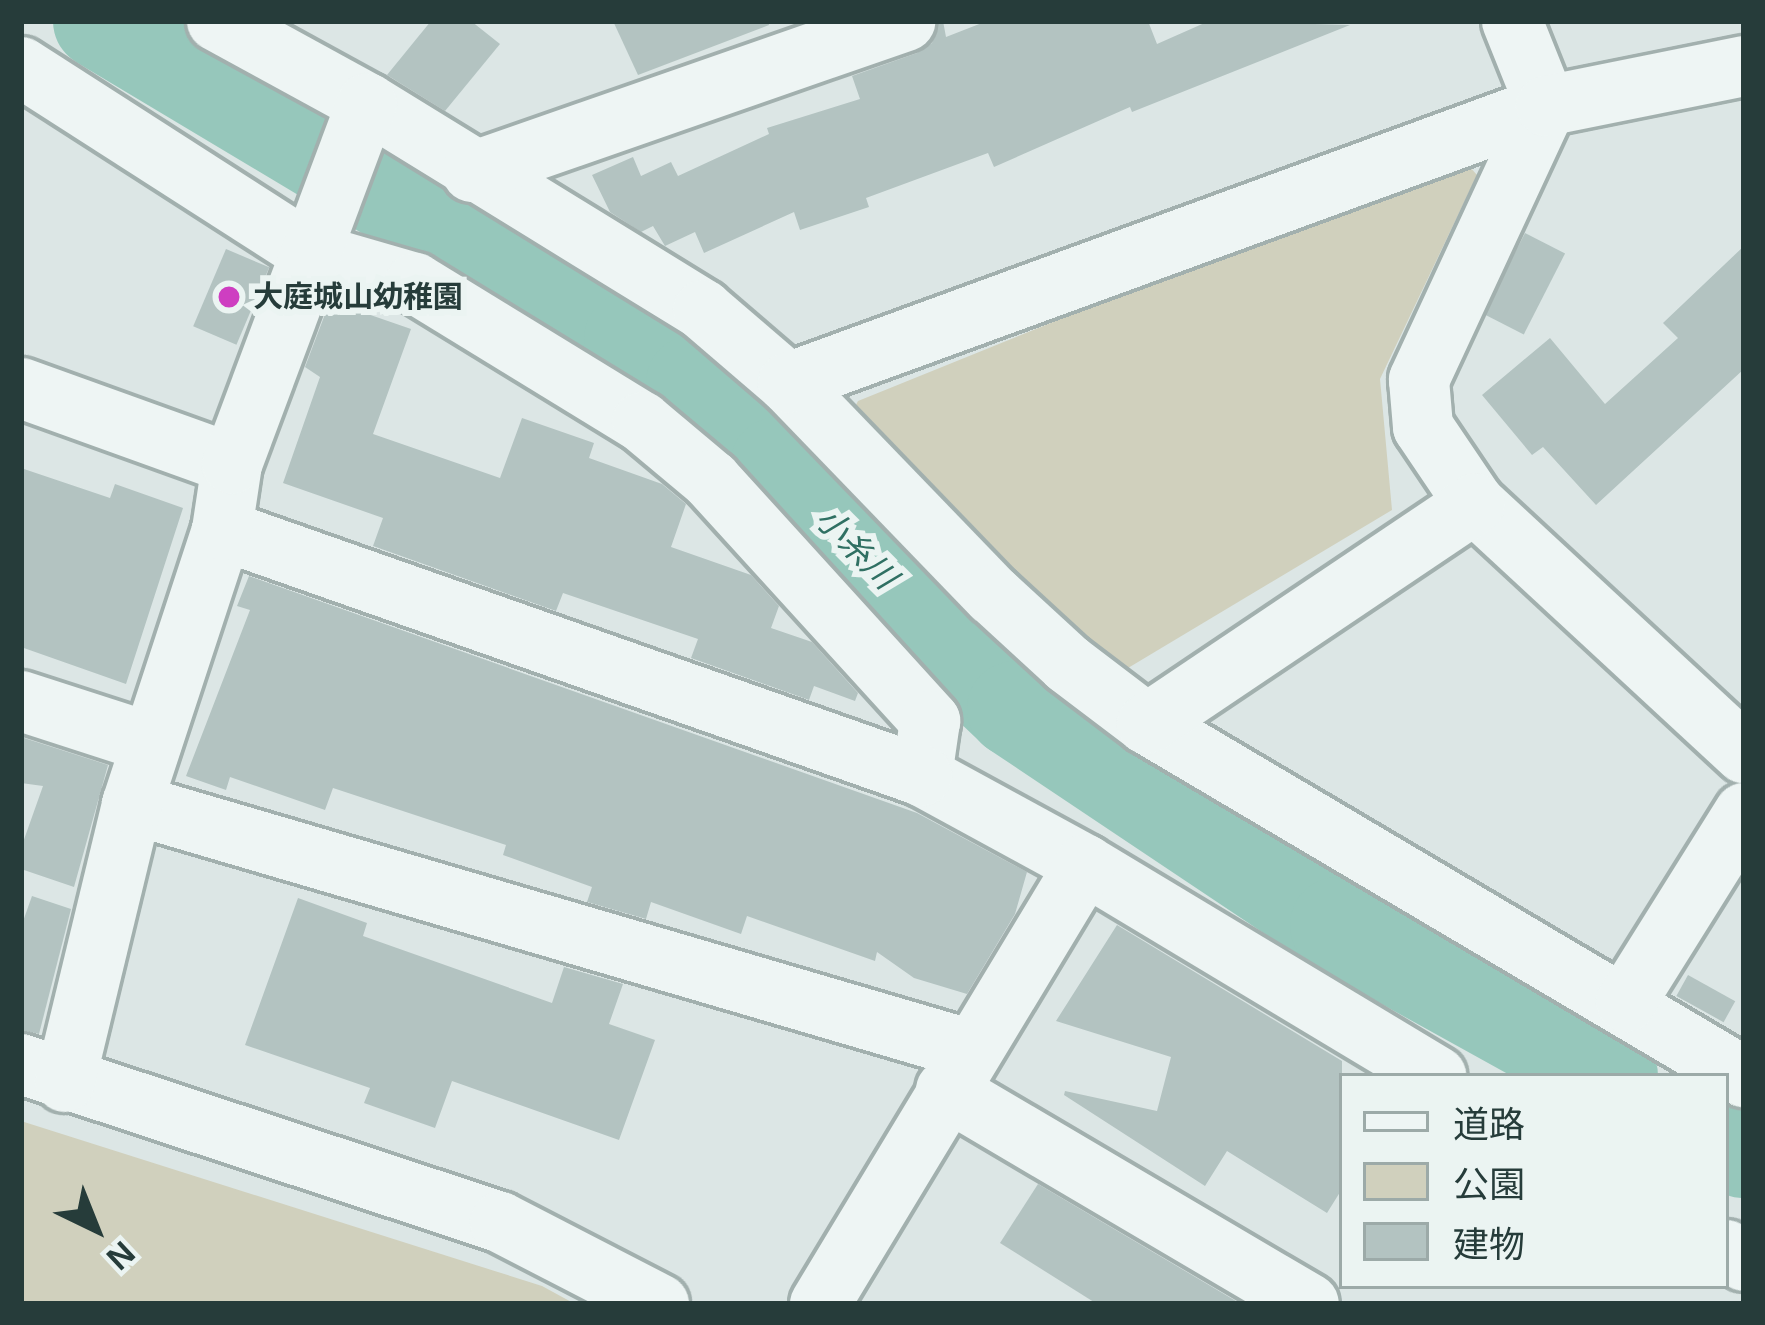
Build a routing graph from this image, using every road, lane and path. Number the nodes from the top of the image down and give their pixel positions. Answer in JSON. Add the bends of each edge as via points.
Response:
{"nodes":[{"id":1,"x":217,"y":21,"type":"edge"},
{"id":2,"x":905,"y":21,"type":"edge"},
{"id":3,"x":1512,"y":21,"type":"edge"},
{"id":4,"x":1744,"y":66,"type":"edge"},
{"id":5,"x":21,"y":67,"type":"edge"},
{"id":6,"x":1546,"y":106,"type":"junction"},
{"id":7,"x":362,"y":118,"type":"junction"},
{"id":8,"x":472,"y":172,"type":"junction"},
{"id":9,"x":322,"y":230,"type":"junction"},
{"id":10,"x":788,"y":383,"type":"junction"},
{"id":11,"x":21,"y":388,"type":"edge"},
{"id":12,"x":232,"y":464,"type":"junction"},
{"id":13,"x":1475,"y":504,"type":"junction"},
{"id":14,"x":222,"y":530,"type":"junction"},
{"id":15,"x":21,"y":701,"type":"edge"},
{"id":16,"x":1147,"y":724,"type":"junction"},
{"id":17,"x":151,"y":743,"type":"junction"},
{"id":18,"x":1744,"y":753,"type":"edge"},
{"id":19,"x":922,"y":776,"type":"junction"},
{"id":20,"x":132,"y":804,"type":"junction"},
{"id":21,"x":1744,"y":813,"type":"edge"},
{"id":22,"x":1084,"y":866,"type":"junction"},
{"id":23,"x":1626,"y":1002,"type":"junction"},
{"id":24,"x":958,"y":1070,"type":"junction"},
{"id":25,"x":43,"y":1073,"type":"edge"},
{"id":26,"x":1431,"y":1073,"type":"edge"},
{"id":27,"x":1744,"y":1077,"type":"edge"},
{"id":28,"x":659,"y":1304,"type":"edge"},
{"id":29,"x":820,"y":1304,"type":"edge"},
{"id":30,"x":1309,"y":1304,"type":"edge"}],
"edges":[{"from":1,"to":7,"type":"street"},
{"from":2,"to":8,"type":"street"},
{"from":3,"to":6,"type":"street"},
{"from":4,"to":6,"type":"street"},
{"from":5,"to":9,"type":"street"},
{"from":6,"to":10,"type":"street"},
{"from":6,"to":13,"type":"street","via":[[1419,380],[1423,427]]},
{"from":7,"to":8,"type":"street"},
{"from":7,"to":9,"type":"street"},
{"from":8,"to":10,"type":"street","via":[[703,310]]},
{"from":9,"to":12,"type":"street"},
{"from":9,"to":19,"type":"street","via":[[582,382],[711,480],[930,721]]},
{"from":10,"to":16,"type":"street","via":[[993,595]]},
{"from":11,"to":12,"type":"street"},
{"from":12,"to":14,"type":"street"},
{"from":13,"to":16,"type":"street"},
{"from":13,"to":18,"type":"street"},
{"from":14,"to":17,"type":"street"},
{"from":14,"to":19,"type":"street"},
{"from":15,"to":17,"type":"street"},
{"from":16,"to":23,"type":"street"},
{"from":17,"to":20,"type":"street"},
{"from":19,"to":22,"type":"street"},
{"from":20,"to":24,"type":"street"},
{"from":20,"to":25,"type":"street"},
{"from":21,"to":23,"type":"street"},
{"from":22,"to":24,"type":"street"},
{"from":22,"to":26,"type":"street"},
{"from":23,"to":27,"type":"street"},
{"from":24,"to":29,"type":"street"},
{"from":24,"to":30,"type":"street"},
{"from":25,"to":28,"type":"street","via":[[500,1222]]}]}
